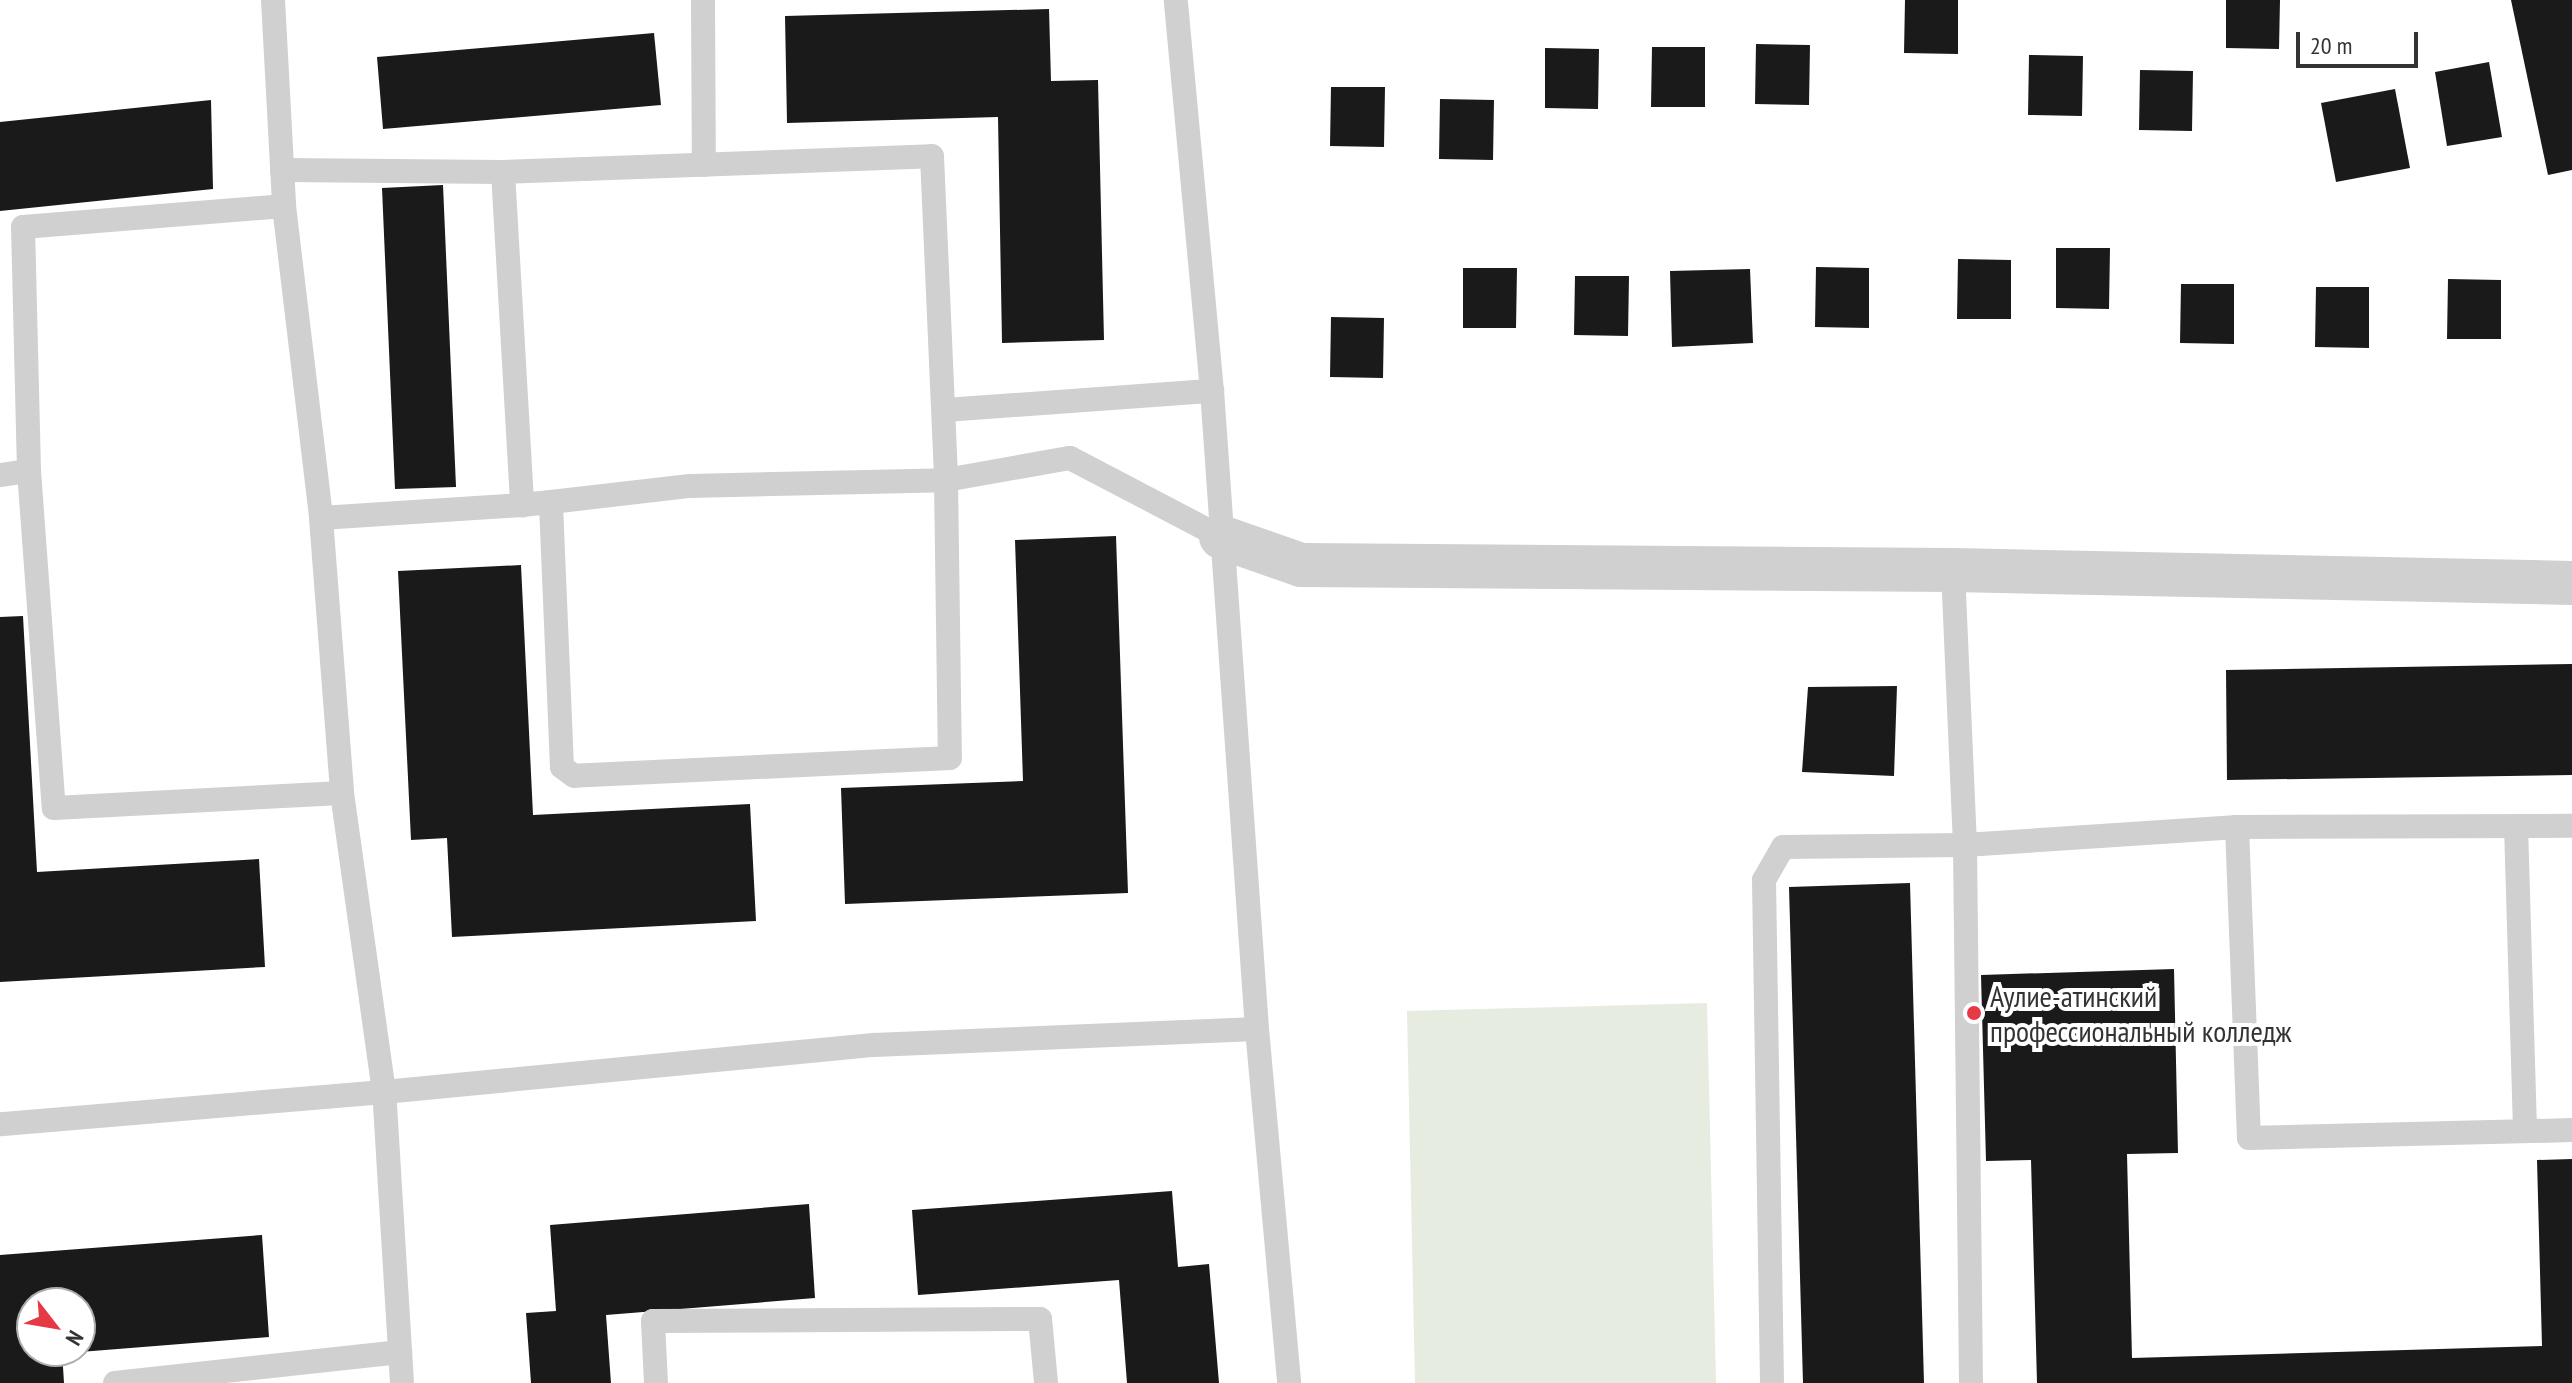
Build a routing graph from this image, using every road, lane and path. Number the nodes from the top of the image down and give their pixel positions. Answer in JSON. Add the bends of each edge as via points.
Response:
{"nodes":[{"id":1,"x":273,"y":0,"type":"edge"},
{"id":2,"x":703,"y":0,"type":"edge"},
{"id":3,"x":1176,"y":0,"type":"edge"},
{"id":4,"x":704,"y":165,"type":"junction"},
{"id":5,"x":282,"y":170,"type":"junction"},
{"id":6,"x":503,"y":172,"type":"junction"},
{"id":7,"x":284,"y":206,"type":"junction"},
{"id":8,"x":1212,"y":391,"type":"junction"},
{"id":9,"x":945,"y":410,"type":"junction"},
{"id":10,"x":29,"y":471,"type":"junction"},
{"id":11,"x":0,"y":475,"type":"edge"},
{"id":12,"x":946,"y":480,"type":"junction"},
{"id":13,"x":551,"y":502,"type":"junction"},
{"id":14,"x":522,"y":505,"type":"junction"},
{"id":15,"x":321,"y":518,"type":"junction"},
{"id":16,"x":1221,"y":537,"type":"junction"},
{"id":17,"x":1953,"y":570,"type":"junction"},
{"id":18,"x":2572,"y":583,"type":"edge"},
{"id":19,"x":342,"y":793,"type":"junction"},
{"id":20,"x":2516,"y":826,"type":"junction"},
{"id":21,"x":2572,"y":826,"type":"edge"},
{"id":22,"x":2237,"y":827,"type":"junction"},
{"id":23,"x":1965,"y":845,"type":"junction"},
{"id":24,"x":1257,"y":1029,"type":"junction"},
{"id":25,"x":384,"y":1092,"type":"junction"},
{"id":26,"x":0,"y":1124,"type":"edge"},
{"id":27,"x":2572,"y":1130,"type":"edge"},
{"id":28,"x":2525,"y":1131,"type":"junction"},
{"id":29,"x":400,"y":1352,"type":"junction"},
{"id":30,"x":115,"y":1383,"type":"edge"},
{"id":31,"x":402,"y":1383,"type":"edge"},
{"id":32,"x":656,"y":1383,"type":"edge"},
{"id":33,"x":1046,"y":1383,"type":"edge"},
{"id":34,"x":1289,"y":1383,"type":"edge"},
{"id":35,"x":1772,"y":1383,"type":"edge"},
{"id":36,"x":1971,"y":1383,"type":"edge"}],
"edges":[{"from":1,"to":5,"type":"lane"},
{"from":2,"to":4,"type":"lane"},
{"from":3,"to":8,"type":"lane"},
{"from":4,"to":6,"type":"lane"},
{"from":4,"to":9,"type":"lane","via":[[932,156]]},
{"from":5,"to":6,"type":"lane"},
{"from":5,"to":7,"type":"lane"},
{"from":6,"to":14,"type":"lane"},
{"from":7,"to":10,"type":"lane","via":[[23,227]]},
{"from":7,"to":15,"type":"lane"},
{"from":8,"to":9,"type":"lane"},
{"from":8,"to":16,"type":"lane"},
{"from":9,"to":12,"type":"lane"},
{"from":10,"to":11,"type":"lane"},
{"from":10,"to":19,"type":"lane","via":[[54,808]]},
{"from":12,"to":13,"type":"lane","via":[[690,486]]},
{"from":12,"to":13,"type":"lane","via":[[950,758],[574,776],[562,767]]},
{"from":12,"to":16,"type":"lane","via":[[1070,458]]},
{"from":13,"to":14,"type":"lane"},
{"from":14,"to":15,"type":"lane"},
{"from":15,"to":19,"type":"lane"},
{"from":16,"to":17,"type":"street","via":[[1301,565]]},
{"from":16,"to":24,"type":"lane"},
{"from":17,"to":18,"type":"street"},
{"from":17,"to":23,"type":"lane"},
{"from":19,"to":25,"type":"lane"},
{"from":20,"to":21,"type":"lane"},
{"from":20,"to":22,"type":"lane"},
{"from":20,"to":28,"type":"lane"},
{"from":22,"to":23,"type":"lane"},
{"from":22,"to":28,"type":"lane","via":[[2249,1138]]},
{"from":23,"to":35,"type":"lane","via":[[1783,847],[1764,880]]},
{"from":23,"to":36,"type":"lane"},
{"from":24,"to":25,"type":"lane","via":[[874,1045]]},
{"from":24,"to":34,"type":"lane"},
{"from":25,"to":26,"type":"lane"},
{"from":25,"to":29,"type":"lane"},
{"from":27,"to":28,"type":"lane"},
{"from":29,"to":30,"type":"lane"},
{"from":29,"to":31,"type":"lane"},
{"from":32,"to":33,"type":"lane","via":[[653,1321],[1040,1319]]}]}
